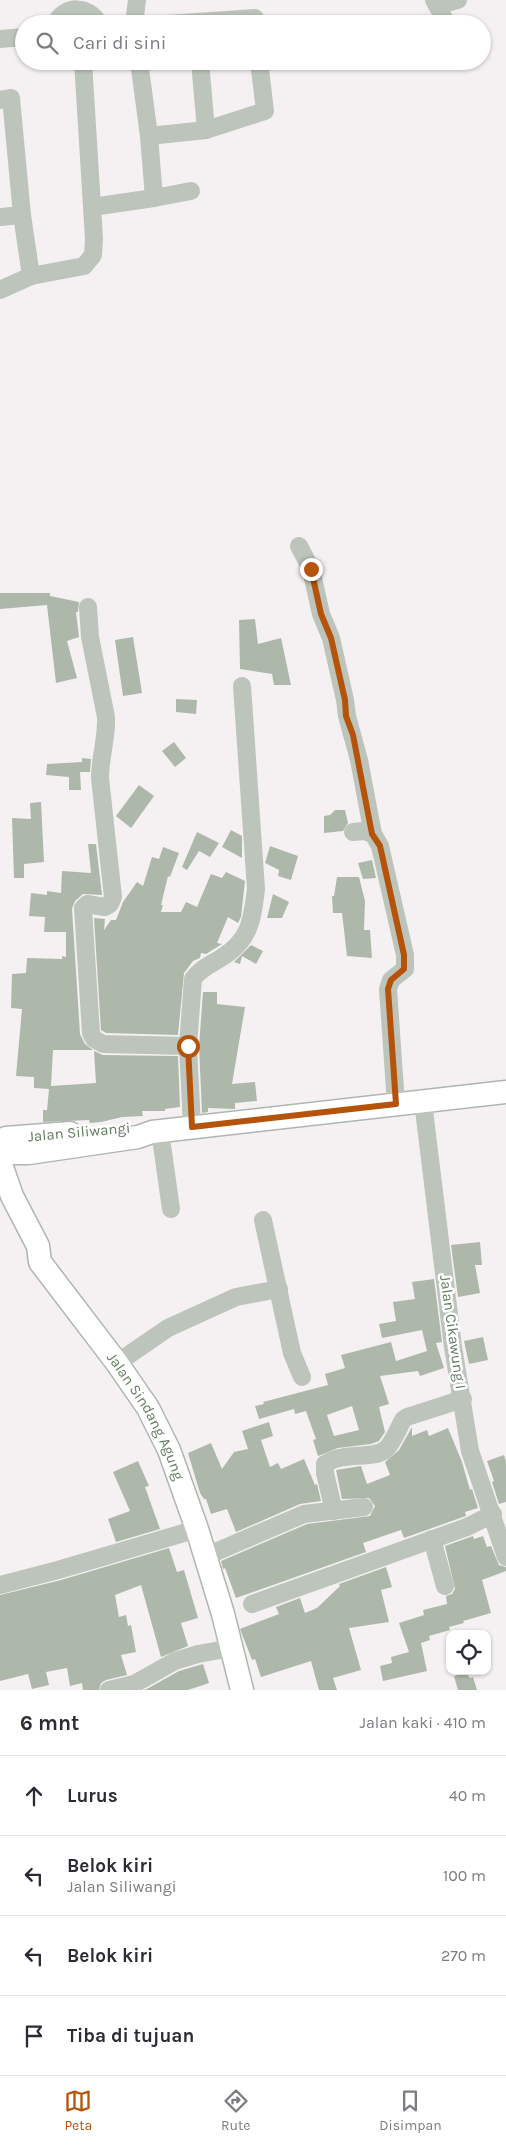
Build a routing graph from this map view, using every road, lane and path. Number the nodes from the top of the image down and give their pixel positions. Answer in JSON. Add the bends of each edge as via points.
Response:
{"nodes":[{"id":1,"x":137,"y":0,"type":"edge"},
{"id":2,"x":458,"y":0,"type":"edge"},
{"id":3,"x":436,"y":3,"type":"edge"},
{"id":4,"x":84,"y":5,"type":"edge"},
{"id":5,"x":62,"y":15,"type":"edge"},
{"id":6,"x":93,"y":15,"type":"edge"},
{"id":7,"x":135,"y":15,"type":"edge"},
{"id":8,"x":442,"y":15,"type":"edge"},
{"id":9,"x":15,"y":38,"type":"edge"},
{"id":10,"x":0,"y":39,"type":"edge"},
{"id":11,"x":84,"y":70,"type":"edge"},
{"id":12,"x":140,"y":70,"type":"edge"},
{"id":13,"x":201,"y":70,"type":"edge"},
{"id":14,"x":260,"y":70,"type":"edge"},
{"id":15,"x":0,"y":100,"type":"edge"},
{"id":16,"x":206,"y":130,"type":"junction"},
{"id":17,"x":149,"y":136,"type":"junction"},
{"id":18,"x":8,"y":158,"type":"edge"},
{"id":19,"x":191,"y":191,"type":"dead end"},
{"id":20,"x":154,"y":198,"type":"junction"},
{"id":21,"x":92,"y":207,"type":"junction"},
{"id":22,"x":22,"y":215,"type":"junction"},
{"id":23,"x":0,"y":217,"type":"edge"},
{"id":24,"x":31,"y":276,"type":"junction"},
{"id":25,"x":4,"y":286,"type":"edge"},
{"id":26,"x":299,"y":546,"type":"dead end"},
{"id":27,"x":88,"y":607,"type":"dead end"},
{"id":28,"x":242,"y":686,"type":"dead end"},
{"id":29,"x":353,"y":832,"type":"dead end"},
{"id":30,"x":372,"y":834,"type":"junction"},
{"id":31,"x":188,"y":1046,"type":"junction"},
{"id":32,"x":506,"y":1092,"type":"edge"},
{"id":33,"x":423,"y":1102,"type":"junction"},
{"id":34,"x":396,"y":1104,"type":"junction"},
{"id":35,"x":192,"y":1127,"type":"junction"},
{"id":36,"x":156,"y":1131,"type":"junction"},
{"id":37,"x":3,"y":1151,"type":"edge"},
{"id":38,"x":0,"y":1207,"type":"edge"},
{"id":39,"x":171,"y":1209,"type":"dead end"},
{"id":40,"x":263,"y":1220,"type":"dead end"},
{"id":41,"x":40,"y":1262,"type":"junction"},
{"id":42,"x":279,"y":1289,"type":"junction"},
{"id":43,"x":117,"y":1363,"type":"junction"},
{"id":44,"x":302,"y":1377,"type":"dead end"},
{"id":45,"x":463,"y":1400,"type":"junction"},
{"id":46,"x":364,"y":1508,"type":"dead end"},
{"id":47,"x":334,"y":1511,"type":"junction"},
{"id":48,"x":493,"y":1514,"type":"junction"},
{"id":49,"x":197,"y":1529,"type":"junction"},
{"id":50,"x":432,"y":1539,"type":"junction"},
{"id":51,"x":204,"y":1557,"type":"junction"},
{"id":52,"x":506,"y":1557,"type":"edge"},
{"id":53,"x":0,"y":1585,"type":"edge"},
{"id":54,"x":445,"y":1586,"type":"dead end"},
{"id":55,"x":252,"y":1604,"type":"dead end"},
{"id":56,"x":231,"y":1648,"type":"junction"},
{"id":57,"x":109,"y":1690,"type":"edge"},
{"id":58,"x":242,"y":1690,"type":"edge"}],
"edges":[{"from":1,"to":7,"type":"street"},
{"from":2,"to":3,"type":"street"},
{"from":3,"to":8,"type":"street"},
{"from":4,"to":5,"type":"street"},
{"from":4,"to":6,"type":"street"},
{"from":9,"to":10,"type":"street"},
{"from":11,"to":21,"type":"street"},
{"from":12,"to":17,"type":"street"},
{"from":13,"to":16,"type":"street"},
{"from":14,"to":16,"type":"street","via":[[265,111]]},
{"from":15,"to":18,"type":"street","via":[[11,98]]},
{"from":16,"to":17,"type":"street"},
{"from":17,"to":20,"type":"street"},
{"from":18,"to":22,"type":"street"},
{"from":19,"to":20,"type":"street"},
{"from":20,"to":21,"type":"street"},
{"from":21,"to":24,"type":"street","via":[[93,255],[84,266]]},
{"from":22,"to":23,"type":"street"},
{"from":22,"to":24,"type":"street"},
{"from":24,"to":25,"type":"street"},
{"from":26,"to":30,"type":"street","via":[[311,569],[321,614],[331,638]]},
{"from":27,"to":31,"type":"street","via":[[90,637],[106,717],[107,730],[100,766],[113,897],[105,907],[87,904],[84,908],[91,1033],[94,1040],[103,1044]]},
{"from":28,"to":31,"type":"street","via":[[254,842],[256,889],[253,913],[248,933],[242,941],[193,979]]},
{"from":29,"to":30,"type":"street"},
{"from":30,"to":34,"type":"street","via":[[380,846],[406,964],[391,980],[388,989]]},
{"from":31,"to":35,"type":"street"},
{"from":32,"to":33,"type":"main road","name":"Jalan Siliwangi"},
{"from":33,"to":34,"type":"main road","name":"Jalan Siliwangi"},
{"from":33,"to":45,"type":"street","name":"Jalan Cikawung I","via":[[453,1347]]},
{"from":34,"to":35,"type":"main road","name":"Jalan Siliwangi"},
{"from":35,"to":36,"type":"main road","name":"Jalan Siliwangi"},
{"from":36,"to":37,"type":"main road","name":"Jalan Siliwangi","via":[[29,1153]]},
{"from":36,"to":39,"type":"street"},
{"from":37,"to":41,"type":"main road","name":"Jalan Sindang Agung","via":[[12,1196],[38,1246]]},
{"from":38,"to":41,"type":"main road","via":[[26,1252]]},
{"from":40,"to":42,"type":"street"},
{"from":41,"to":43,"type":"main road","name":"Jalan Sindang Agung"},
{"from":42,"to":43,"type":"street","via":[[236,1297],[177,1324]]},
{"from":42,"to":44,"type":"street","via":[[292,1353]]},
{"from":43,"to":49,"type":"main road","name":"Jalan Sindang Agung","via":[[148,1408],[169,1450]]},
{"from":45,"to":47,"type":"street","via":[[407,1417],[389,1445],[377,1454],[352,1455],[325,1464],[324,1473]]},
{"from":45,"to":48,"type":"street","name":"Jalan Cikawung I","via":[[470,1451]]},
{"from":46,"to":47,"type":"street"},
{"from":47,"to":51,"type":"street","via":[[304,1514]]},
{"from":48,"to":50,"type":"street"},
{"from":48,"to":52,"type":"street","name":"Jalan Cikawung I"},
{"from":49,"to":51,"type":"main road","name":"Jalan Sindang Agung"},
{"from":49,"to":53,"type":"street"},
{"from":50,"to":54,"type":"street"},
{"from":50,"to":55,"type":"street"},
{"from":51,"to":56,"type":"main road","name":"Jalan Sindang Agung"},
{"from":56,"to":57,"type":"street","via":[[175,1661],[134,1684]]},
{"from":56,"to":58,"type":"main road","name":"Jalan Sindang Agung"}]}
